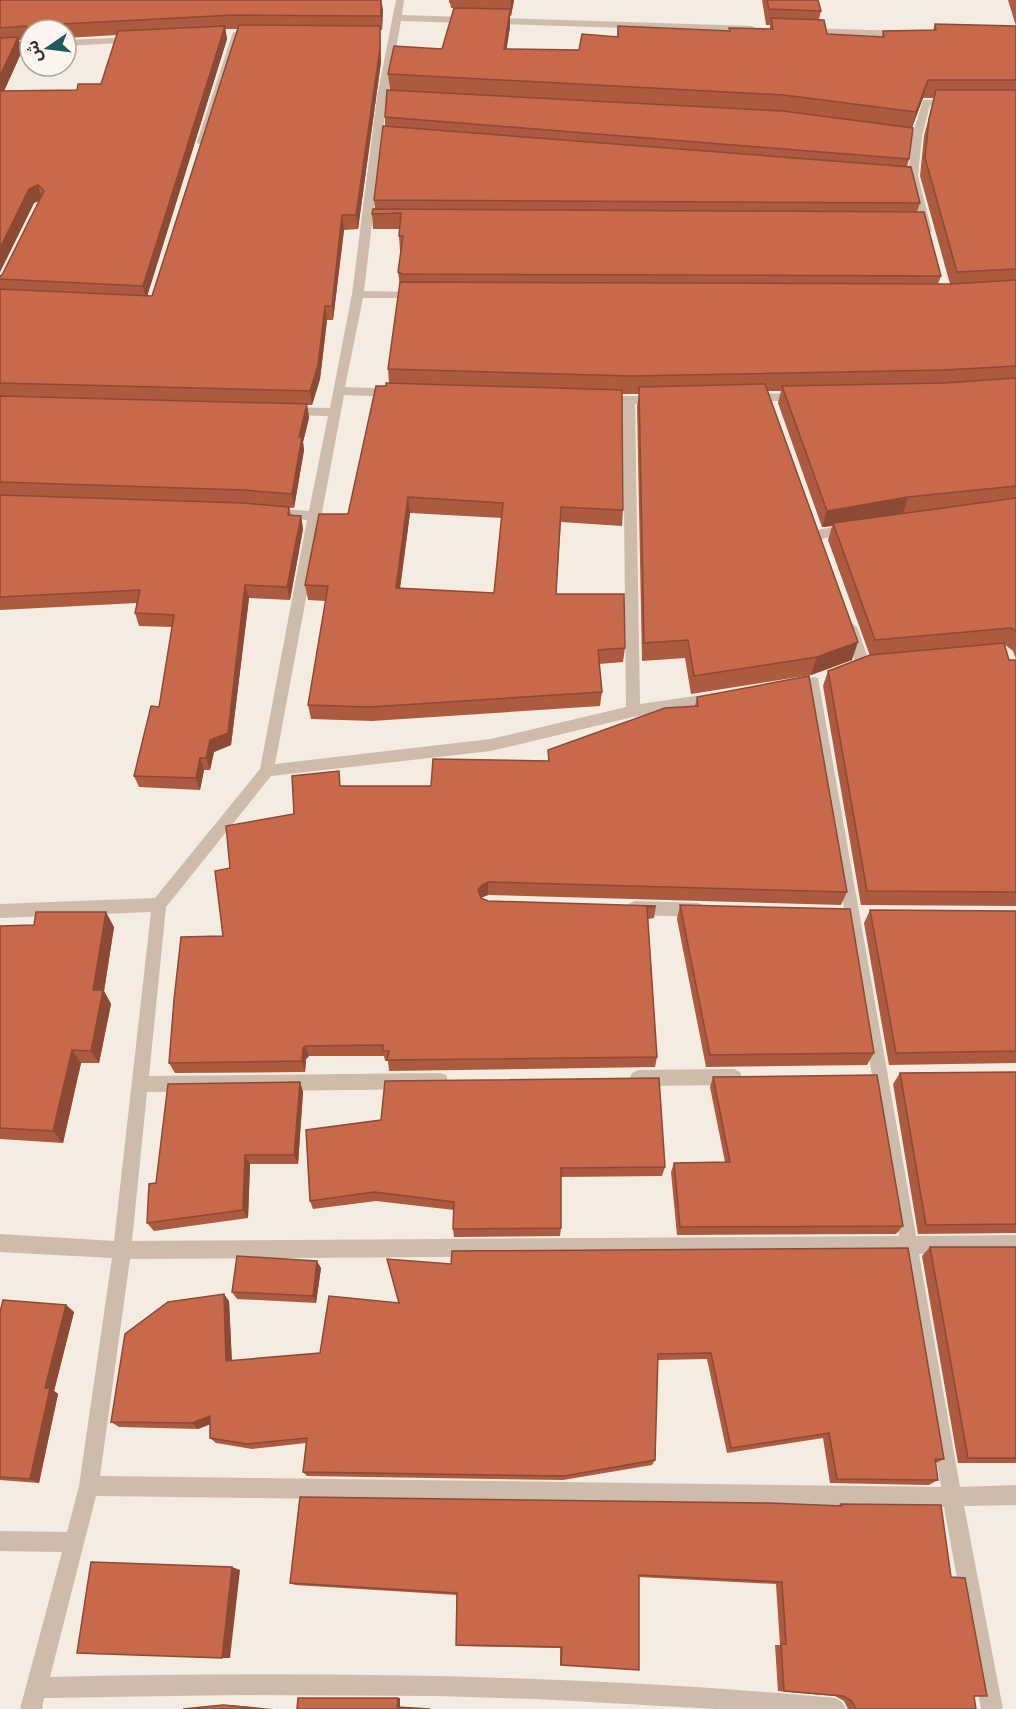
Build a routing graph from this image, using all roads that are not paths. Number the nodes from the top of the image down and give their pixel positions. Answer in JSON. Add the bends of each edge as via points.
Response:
{"nodes":[{"id":1,"x":396,"y":6,"type":"edge"},
{"id":2,"x":766,"y":30,"type":"edge"},
{"id":3,"x":790,"y":30,"type":"edge"},
{"id":4,"x":236,"y":34,"type":"edge"},
{"id":5,"x":909,"y":34,"type":"edge"},
{"id":6,"x":148,"y":39,"type":"edge"},
{"id":7,"x":78,"y":43,"type":"edge"},
{"id":8,"x":18,"y":45,"type":"edge"},
{"id":9,"x":0,"y":46,"type":"edge"},
{"id":10,"x":960,"y":102,"type":"edge"},
{"id":11,"x":906,"y":135,"type":"edge"},
{"id":12,"x":917,"y":136,"type":"junction"},
{"id":13,"x":200,"y":151,"type":"edge"},
{"id":14,"x":901,"y":175,"type":"edge"},
{"id":15,"x":913,"y":176,"type":"junction"},
{"id":16,"x":913,"y":222,"type":"edge"},
{"id":17,"x":925,"y":222,"type":"junction"},
{"id":18,"x":931,"y":243,"type":"edge"},
{"id":19,"x":358,"y":294,"type":"junction"},
{"id":20,"x":430,"y":295,"type":"edge"},
{"id":21,"x":340,"y":391,"type":"junction"},
{"id":22,"x":409,"y":394,"type":"edge"},
{"id":23,"x":813,"y":397,"type":"edge"},
{"id":24,"x":733,"y":398,"type":"edge"},
{"id":25,"x":594,"y":399,"type":"edge"},
{"id":26,"x":629,"y":400,"type":"junction"},
{"id":27,"x":664,"y":400,"type":"edge"},
{"id":28,"x":275,"y":411,"type":"edge"},
{"id":29,"x":335,"y":412,"type":"junction"},
{"id":30,"x":257,"y":511,"type":"edge"},
{"id":31,"x":314,"y":516,"type":"junction"},
{"id":32,"x":860,"y":528,"type":"edge"},
{"id":33,"x":817,"y":535,"type":"edge"},
{"id":34,"x":844,"y":610,"type":"edge"},
{"id":35,"x":864,"y":665,"type":"edge"},
{"id":36,"x":812,"y":682,"type":"edge"},
{"id":37,"x":734,"y":695,"type":"edge"},
{"id":38,"x":633,"y":711,"type":"junction"},
{"id":39,"x":267,"y":771,"type":"junction"},
{"id":40,"x":159,"y":904,"type":"junction"},
{"id":41,"x":617,"y":908,"type":"edge"},
{"id":42,"x":711,"y":910,"type":"edge"},
{"id":43,"x":0,"y":911,"type":"edge"},
{"id":44,"x":902,"y":1075,"type":"edge"},
{"id":45,"x":874,"y":1076,"type":"junction"},
{"id":46,"x":748,"y":1077,"type":"edge"},
{"id":47,"x":617,"y":1079,"type":"edge"},
{"id":48,"x":462,"y":1080,"type":"edge"},
{"id":49,"x":140,"y":1084,"type":"junction"},
{"id":50,"x":0,"y":1243,"type":"edge"},
{"id":51,"x":1016,"y":1244,"type":"edge"},
{"id":52,"x":908,"y":1245,"type":"junction"},
{"id":53,"x":122,"y":1250,"type":"junction"},
{"id":54,"x":89,"y":1486,"type":"junction"},
{"id":55,"x":1016,"y":1495,"type":"edge"},
{"id":56,"x":952,"y":1497,"type":"junction"},
{"id":57,"x":0,"y":1541,"type":"edge"},
{"id":58,"x":76,"y":1542,"type":"junction"},
{"id":59,"x":37,"y":1688,"type":"junction"},
{"id":60,"x":32,"y":1709,"type":"edge"},
{"id":61,"x":835,"y":1709,"type":"edge"},
{"id":62,"x":992,"y":1709,"type":"edge"}],
"edges":[{"from":1,"to":2,"type":"street"},
{"from":1,"to":19,"type":"street","via":[[387,35],[383,135],[373,219]]},
{"from":3,"to":5,"type":"street"},
{"from":4,"to":13,"type":"street"},
{"from":6,"to":7,"type":"street"},
{"from":8,"to":9,"type":"street"},
{"from":10,"to":12,"type":"street","via":[[926,102]]},
{"from":11,"to":12,"type":"street"},
{"from":12,"to":15,"type":"street"},
{"from":14,"to":15,"type":"street"},
{"from":15,"to":17,"type":"street"},
{"from":16,"to":17,"type":"street"},
{"from":17,"to":18,"type":"street"},
{"from":19,"to":20,"type":"street"},
{"from":19,"to":21,"type":"street"},
{"from":21,"to":22,"type":"street"},
{"from":21,"to":29,"type":"street"},
{"from":23,"to":24,"type":"street","via":[[770,403]]},
{"from":25,"to":26,"type":"street"},
{"from":26,"to":27,"type":"street"},
{"from":26,"to":38,"type":"street"},
{"from":28,"to":29,"type":"street"},
{"from":29,"to":31,"type":"street"},
{"from":30,"to":31,"type":"street"},
{"from":31,"to":39,"type":"street"},
{"from":32,"to":33,"type":"street"},
{"from":34,"to":35,"type":"street"},
{"from":36,"to":45,"type":"street","via":[[852,914]]},
{"from":37,"to":38,"type":"street"},
{"from":38,"to":39,"type":"street","via":[[491,745]]},
{"from":39,"to":40,"type":"street"},
{"from":40,"to":43,"type":"street"},
{"from":40,"to":49,"type":"street"},
{"from":41,"to":42,"type":"street"},
{"from":44,"to":45,"type":"street"},
{"from":45,"to":52,"type":"street"},
{"from":46,"to":47,"type":"street"},
{"from":48,"to":49,"type":"street"},
{"from":49,"to":53,"type":"street"},
{"from":50,"to":53,"type":"street"},
{"from":51,"to":52,"type":"street"},
{"from":52,"to":53,"type":"street"},
{"from":52,"to":56,"type":"street"},
{"from":53,"to":54,"type":"street"},
{"from":54,"to":56,"type":"street"},
{"from":54,"to":58,"type":"street"},
{"from":55,"to":56,"type":"street"},
{"from":56,"to":62,"type":"street"},
{"from":57,"to":58,"type":"street"},
{"from":58,"to":59,"type":"street"},
{"from":59,"to":60,"type":"street"},
{"from":59,"to":61,"type":"street","via":[[418,1684],[609,1691]]}]}
